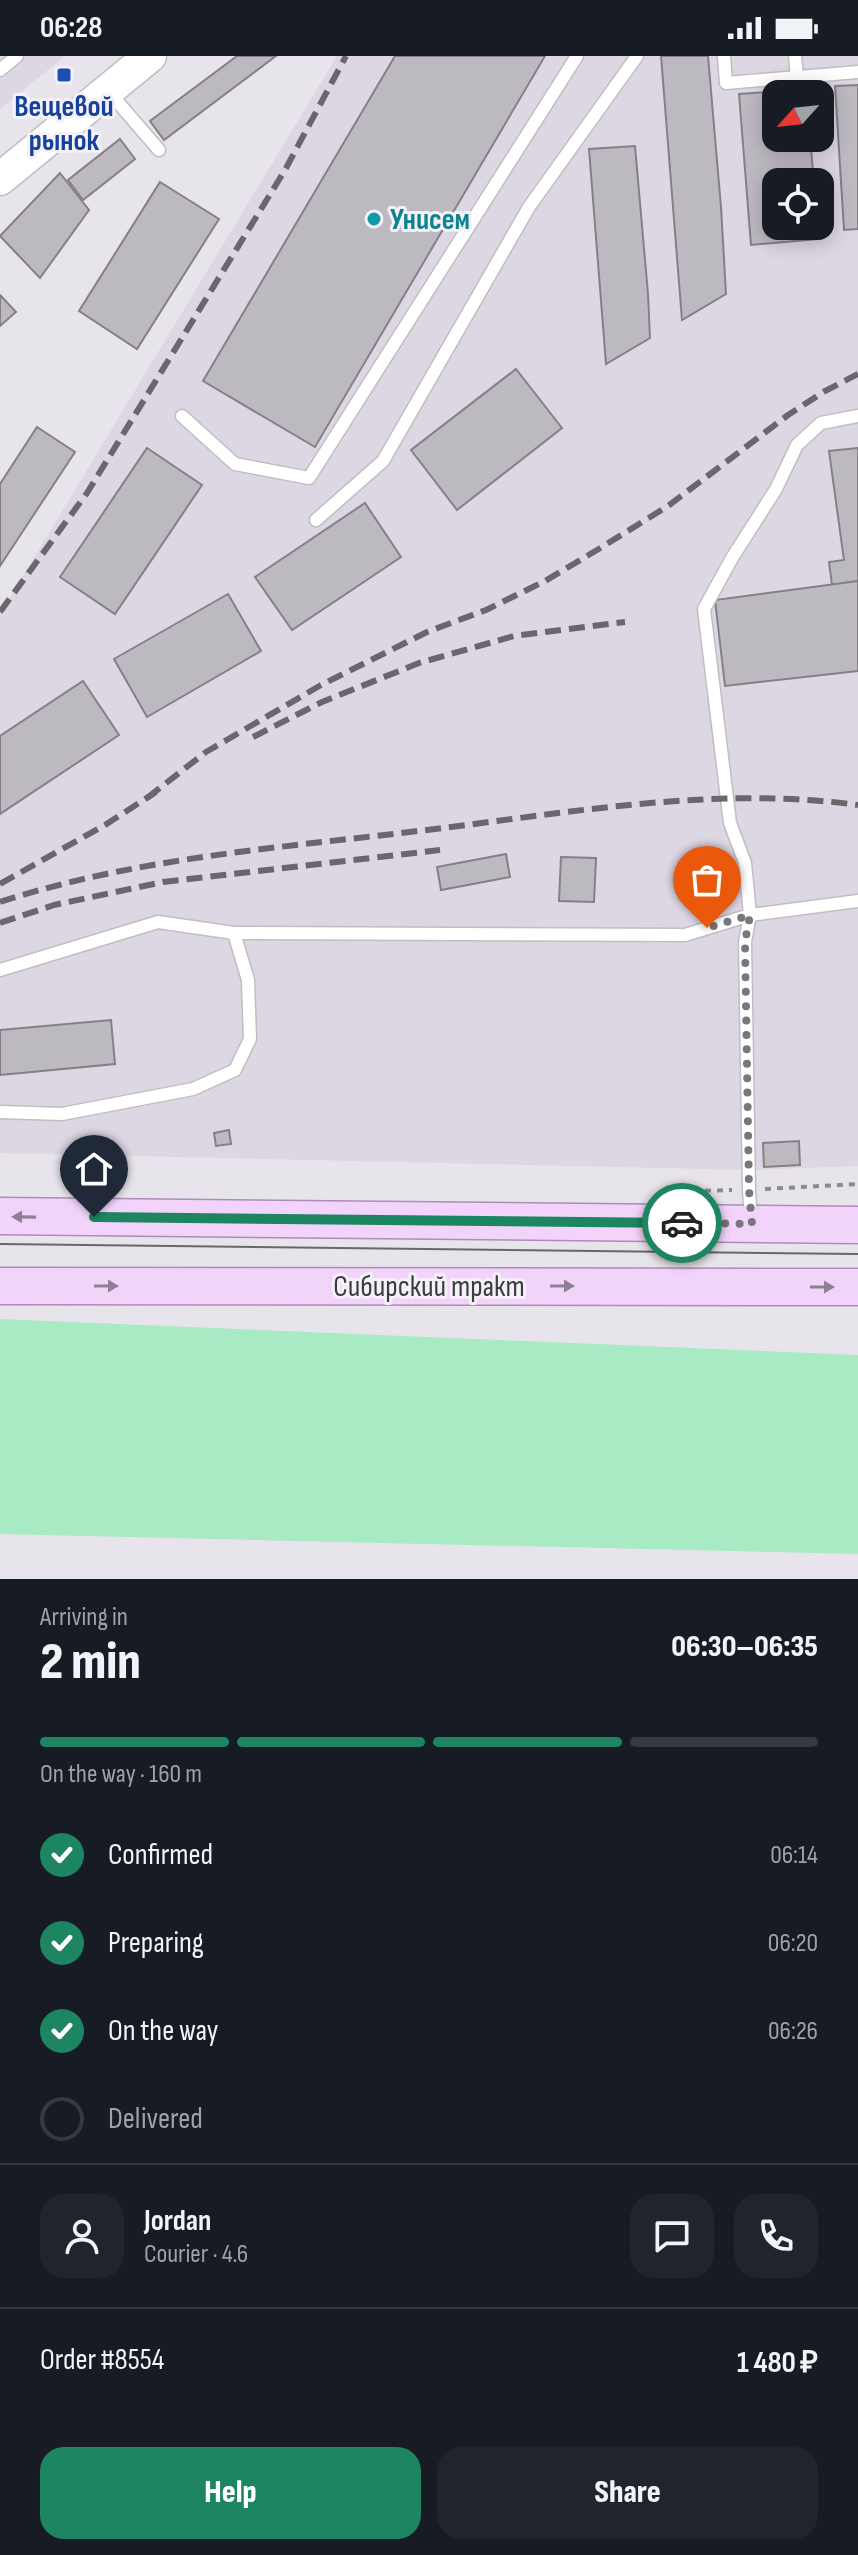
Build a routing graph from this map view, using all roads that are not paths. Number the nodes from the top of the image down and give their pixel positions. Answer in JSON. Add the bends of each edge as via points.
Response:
{"nodes":[{"id":1,"x":17,"y":56,"type":"edge"},
{"id":2,"x":150,"y":56,"type":"edge"},
{"id":3,"x":577,"y":56,"type":"edge"},
{"id":4,"x":637,"y":56,"type":"edge"},
{"id":5,"x":724,"y":56,"type":"edge"},
{"id":6,"x":795,"y":56,"type":"edge"},
{"id":7,"x":0,"y":70,"type":"edge"},
{"id":8,"x":858,"y":72,"type":"edge"},
{"id":9,"x":797,"y":77,"type":"junction"},
{"id":10,"x":109,"y":91,"type":"junction"},
{"id":11,"x":159,"y":150,"type":"dead end"},
{"id":12,"x":2,"y":174,"type":"edge"},
{"id":13,"x":182,"y":416,"type":"dead end"},
{"id":14,"x":858,"y":416,"type":"edge"},
{"id":15,"x":316,"y":520,"type":"dead end"},
{"id":16,"x":858,"y":901,"type":"edge"},
{"id":17,"x":750,"y":915,"type":"junction"},
{"id":18,"x":234,"y":933,"type":"junction"},
{"id":19,"x":0,"y":970,"type":"edge"},
{"id":20,"x":0,"y":1112,"type":"edge"},
{"id":21,"x":0,"y":1216,"type":"edge"},
{"id":22,"x":752,"y":1224,"type":"junction"},
{"id":23,"x":858,"y":1225,"type":"edge"},
{"id":24,"x":0,"y":1286,"type":"edge"},
{"id":25,"x":858,"y":1287,"type":"edge"}],
"edges":[{"from":1,"to":7,"type":"lane"},
{"from":2,"to":10,"type":"street"},
{"from":3,"to":13,"type":"lane","via":[[309,478],[235,464]]},
{"from":4,"to":15,"type":"lane","via":[[529,207],[383,461]]},
{"from":5,"to":9,"type":"lane","via":[[726,83]]},
{"from":6,"to":9,"type":"lane"},
{"from":8,"to":9,"type":"lane"},
{"from":10,"to":11,"type":"lane"},
{"from":10,"to":12,"type":"street"},
{"from":14,"to":17,"type":"lane","via":[[821,423],[797,445],[704,609],[730,823],[745,863]]},
{"from":16,"to":17,"type":"lane"},
{"from":17,"to":18,"type":"lane","via":[[685,935]]},
{"from":17,"to":22,"type":"lane","via":[[745,942]]},
{"from":18,"to":19,"type":"lane","via":[[158,922]]},
{"from":18,"to":20,"type":"lane","via":[[248,980],[250,1039],[235,1070],[193,1089],[62,1114]]},
{"from":22,"to":21,"type":"main road","one_way":true},
{"from":22,"to":23,"type":"main road"},
{"from":24,"to":25,"type":"main road","name":"Сибирский тракт","one_way":true}]}
